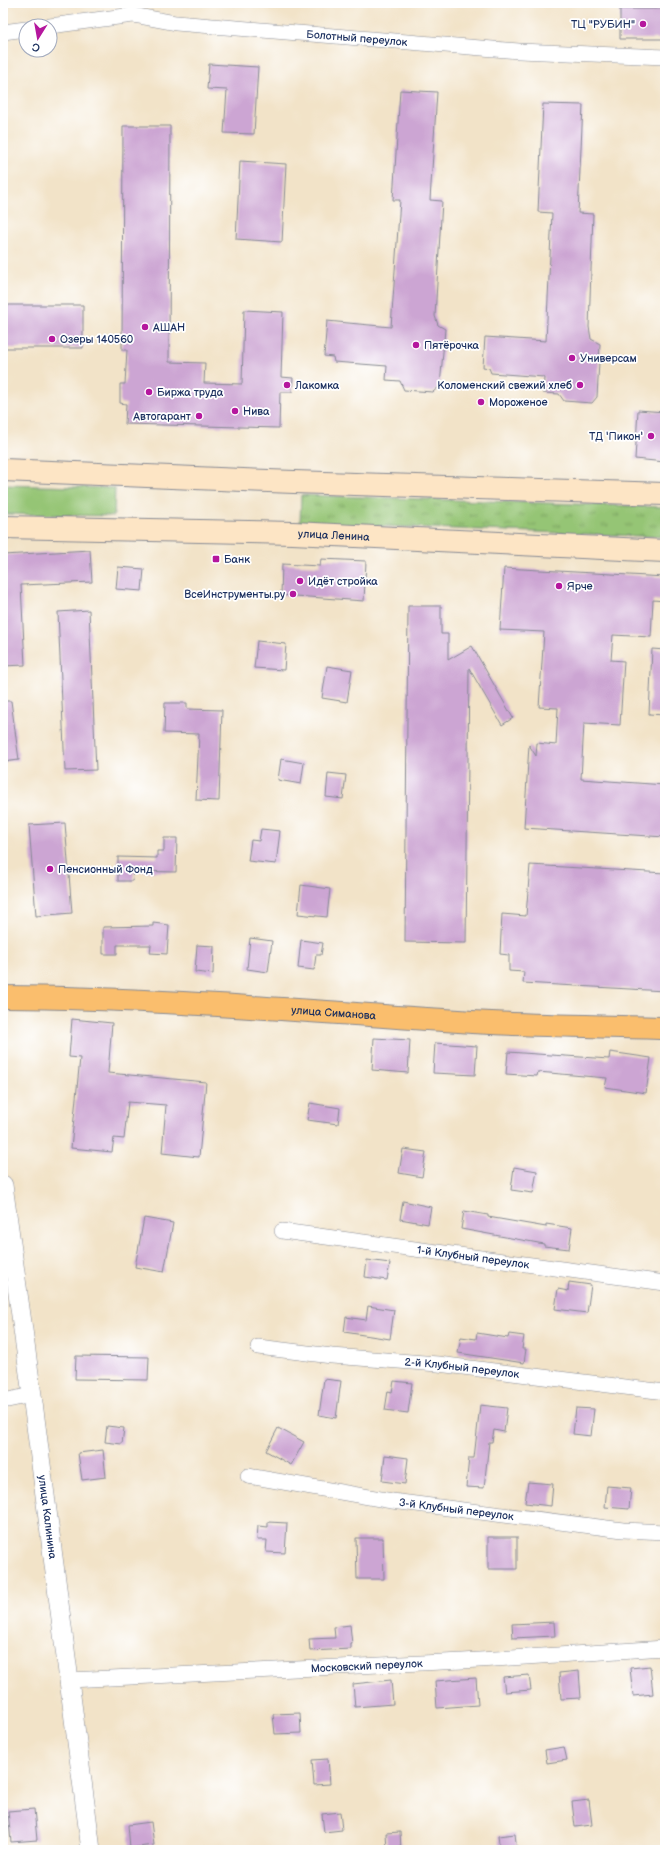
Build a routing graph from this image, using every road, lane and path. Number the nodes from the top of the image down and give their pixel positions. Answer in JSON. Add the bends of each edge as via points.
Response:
{"nodes":[{"id":1,"x":58,"y":25,"type":"edge"},
{"id":2,"x":18,"y":30,"type":"edge"},
{"id":3,"x":3,"y":32,"type":"edge"},
{"id":4,"x":665,"y":56,"type":"edge"},
{"id":5,"x":3,"y":470,"type":"edge"},
{"id":6,"x":665,"y":494,"type":"edge"},
{"id":7,"x":3,"y":527,"type":"edge"},
{"id":8,"x":665,"y":551,"type":"edge"},
{"id":9,"x":3,"y":997,"type":"edge"},
{"id":10,"x":665,"y":1028,"type":"edge"},
{"id":11,"x":3,"y":1185,"type":"edge"},
{"id":12,"x":282,"y":1231,"type":"dead end"},
{"id":13,"x":665,"y":1283,"type":"edge"},
{"id":14,"x":258,"y":1347,"type":"dead end"},
{"id":15,"x":665,"y":1392,"type":"edge"},
{"id":16,"x":32,"y":1395,"type":"junction"},
{"id":17,"x":3,"y":1400,"type":"edge"},
{"id":18,"x":248,"y":1476,"type":"dead end"},
{"id":19,"x":665,"y":1532,"type":"edge"},
{"id":20,"x":665,"y":1648,"type":"edge"},
{"id":21,"x":69,"y":1680,"type":"junction"},
{"id":22,"x":92,"y":1850,"type":"edge"}],
"edges":[{"from":1,"to":4,"type":"street","name":"Болотный переулок","via":[[133,15],[176,22],[519,51]]},
{"from":2,"to":3,"type":"street"},
{"from":5,"to":6,"type":"main road","via":[[302,483]]},
{"from":7,"to":8,"type":"main road","name":"улица Ленина","via":[[285,533]]},
{"from":9,"to":10,"type":"main road","name":"улица Симанова","via":[[88,998],[334,1011],[473,1022]]},
{"from":11,"to":16,"type":"street","name":"улица Калинина"},
{"from":12,"to":13,"type":"street","name":"1-й Клубный переулок"},
{"from":14,"to":15,"type":"street","name":"2-й Клубный переулок","via":[[332,1356],[438,1364]]},
{"from":16,"to":17,"type":"street"},
{"from":16,"to":21,"type":"street","name":"улица Калинина"},
{"from":18,"to":19,"type":"street","name":"3-й Клубный переулок","via":[[392,1501],[623,1530]]},
{"from":20,"to":21,"type":"street","name":"Московский переулок","via":[[463,1661]]},
{"from":21,"to":22,"type":"street","name":"улица Калинина"}]}
